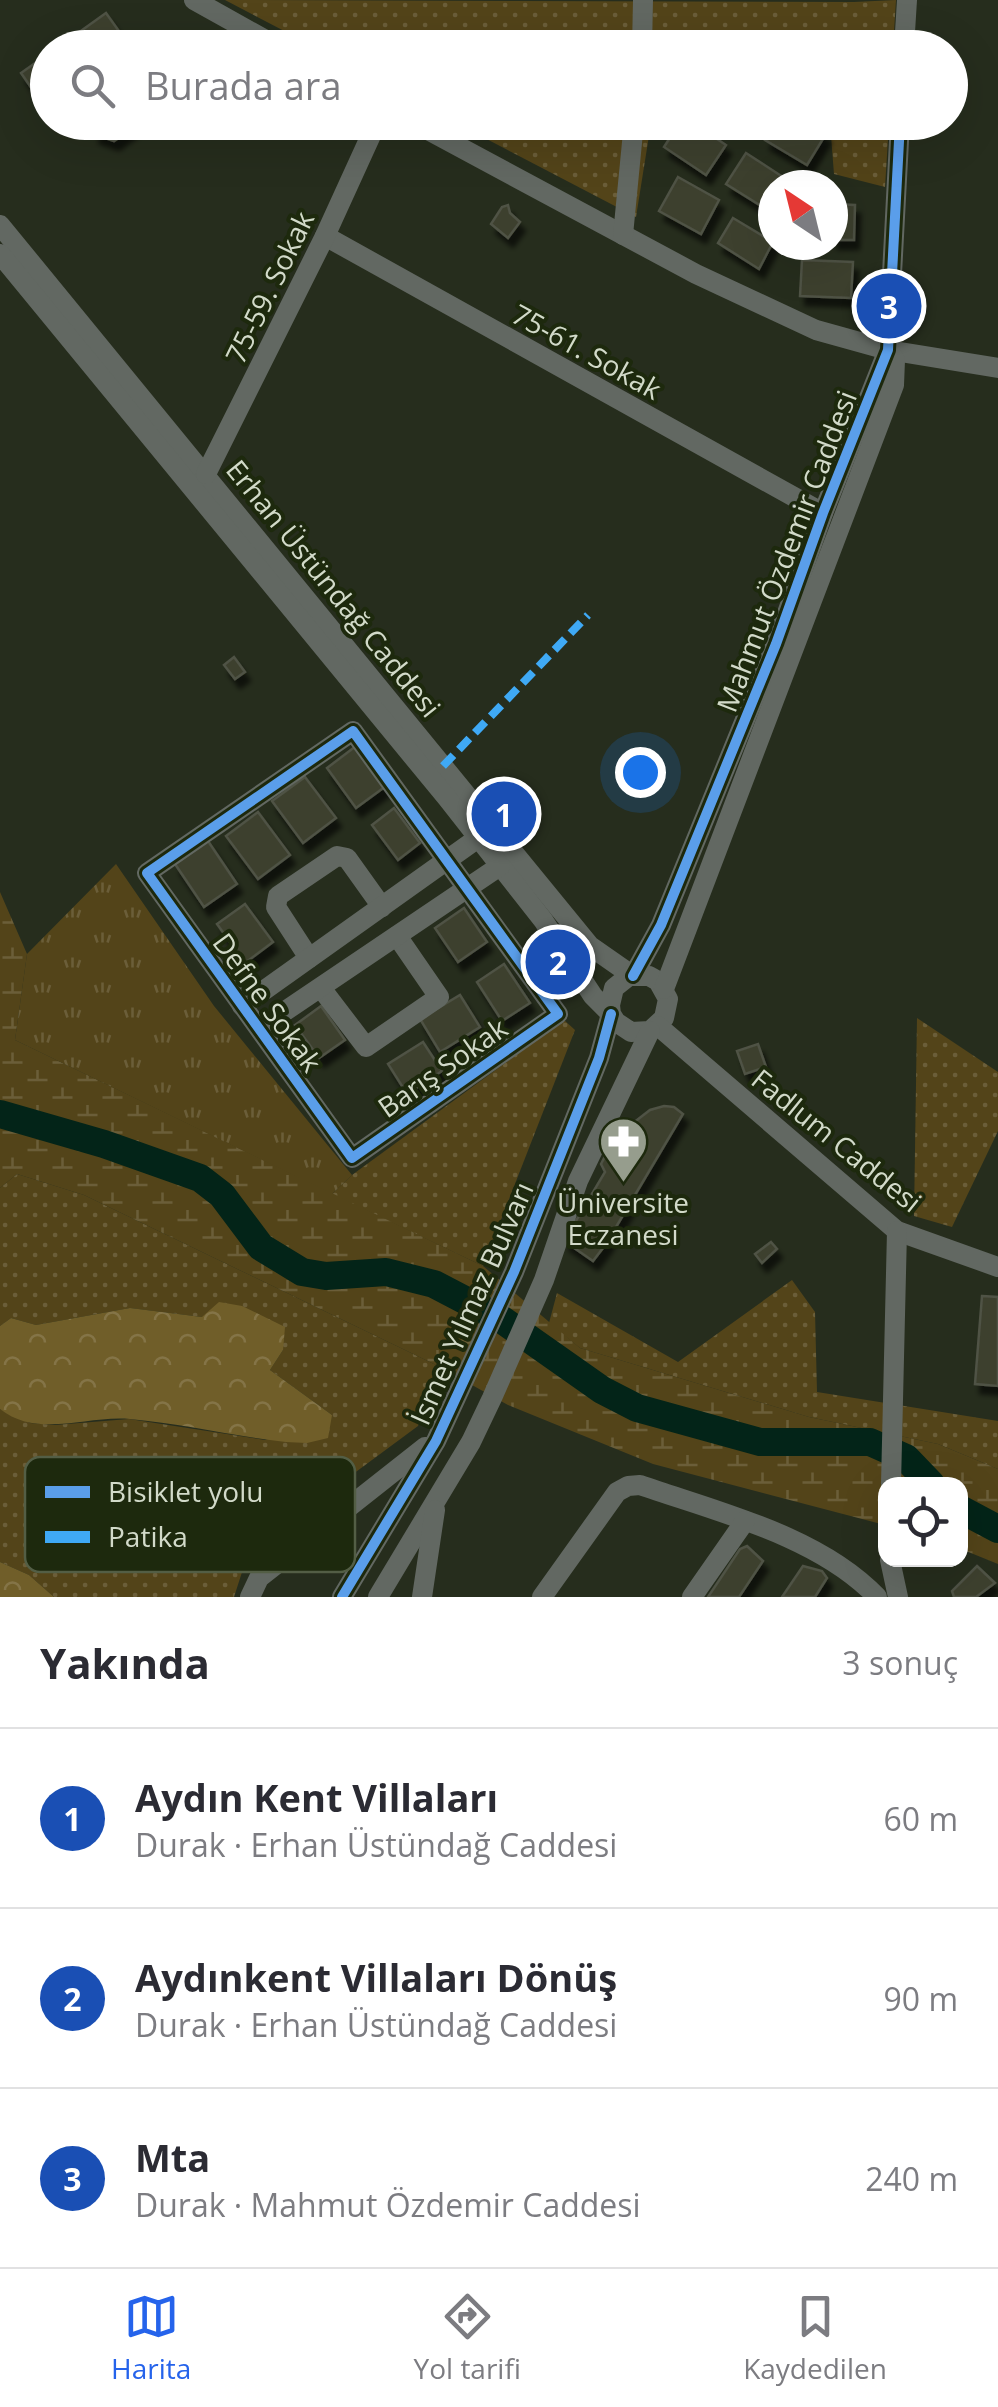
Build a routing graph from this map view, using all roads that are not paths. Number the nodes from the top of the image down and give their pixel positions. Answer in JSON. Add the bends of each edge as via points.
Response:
{"nodes":[{"id":1,"x":194,"y":0,"type":"edge"},
{"id":2,"x":643,"y":0,"type":"edge"},
{"id":3,"x":907,"y":0,"type":"edge"},
{"id":4,"x":248,"y":30,"type":"edge"},
{"id":5,"x":642,"y":30,"type":"edge"},
{"id":6,"x":905,"y":30,"type":"edge"},
{"id":7,"x":369,"y":140,"type":"edge"},
{"id":8,"x":446,"y":140,"type":"edge"},
{"id":9,"x":632,"y":140,"type":"edge"},
{"id":10,"x":899,"y":140,"type":"edge"},
{"id":11,"x":0,"y":226,"type":"edge"},
{"id":12,"x":624,"y":235,"type":"junction"},
{"id":13,"x":325,"y":236,"type":"junction"},
{"id":14,"x":0,"y":254,"type":"edge"},
{"id":15,"x":888,"y":350,"type":"junction"},
{"id":16,"x":998,"y":368,"type":"edge"},
{"id":17,"x":206,"y":474,"type":"junction"},
{"id":18,"x":823,"y":513,"type":"junction"},
{"id":19,"x":478,"y":838,"type":"junction"},
{"id":20,"x":447,"y":861,"type":"junction"},
{"id":21,"x":500,"y":866,"type":"junction"},
{"id":22,"x":466,"y":889,"type":"junction"},
{"id":23,"x":382,"y":907,"type":"junction"},
{"id":24,"x":397,"y":936,"type":"junction"},
{"id":25,"x":310,"y":958,"type":"junction"},
{"id":26,"x":633,"y":976,"type":"junction"},
{"id":27,"x":321,"y":988,"type":"junction"},
{"id":28,"x":664,"y":989,"type":"junction"},
{"id":29,"x":242,"y":1006,"type":"junction"},
{"id":30,"x":611,"y":1014,"type":"junction"},
{"id":31,"x":260,"y":1028,"type":"junction"},
{"id":32,"x":654,"y":1029,"type":"junction"},
{"id":33,"x":352,"y":1158,"type":"joint"},
{"id":34,"x":897,"y":1231,"type":"junction"},
{"id":35,"x":998,"y":1267,"type":"edge"},
{"id":36,"x":436,"y":1441,"type":"junction"},
{"id":37,"x":891,"y":1477,"type":"edge"},
{"id":38,"x":436,"y":1498,"type":"junction"},
{"id":39,"x":355,"y":1504,"type":"edge"},
{"id":40,"x":745,"y":1521,"type":"junction"},
{"id":41,"x":892,"y":1567,"type":"edge"},
{"id":42,"x":267,"y":1572,"type":"edge"},
{"id":43,"x":250,"y":1597,"type":"edge"},
{"id":44,"x":342,"y":1597,"type":"edge"},
{"id":45,"x":378,"y":1597,"type":"edge"},
{"id":46,"x":422,"y":1597,"type":"edge"},
{"id":47,"x":542,"y":1597,"type":"edge"},
{"id":48,"x":692,"y":1597,"type":"edge"},
{"id":49,"x":878,"y":1597,"type":"edge"},
{"id":50,"x":898,"y":1597,"type":"edge"}],
"edges":[{"from":1,"to":4,"type":"street"},
{"from":2,"to":5,"type":"street"},
{"from":3,"to":6,"type":"street"},
{"from":7,"to":13,"type":"street","name":"75-59. Sokak"},
{"from":8,"to":12,"type":"street"},
{"from":9,"to":12,"type":"street"},
{"from":10,"to":15,"type":"street","name":"Mahmut Özdemir Caddesi"},
{"from":11,"to":17,"type":"street","name":"Erhan Üstündağ Caddesi"},
{"from":12,"to":15,"type":"street","via":[[816,330]]},
{"from":13,"to":17,"type":"street","name":"75-59. Sokak"},
{"from":13,"to":18,"type":"street","name":"75-61. Sokak"},
{"from":14,"to":19,"type":"street","name":"Erhan Üstündağ Caddesi"},
{"from":15,"to":16,"type":"street"},
{"from":15,"to":18,"type":"street","name":"Mahmut Özdemir Caddesi"},
{"from":15,"to":28,"type":"street","name":"Mahmut Özdemir Caddesi","via":[[896,360],[894,385]]},
{"from":17,"to":26,"type":"street","name":"Erhan Üstündağ Caddesi","via":[[590,946]]},
{"from":18,"to":26,"type":"street","name":"Mahmut Özdemir Caddesi","via":[[676,890]]},
{"from":19,"to":20,"type":"street"},
{"from":19,"to":21,"type":"street","name":"Erhan Üstündağ Caddesi"},
{"from":20,"to":22,"type":"street"},
{"from":20,"to":23,"type":"street"},
{"from":20,"to":29,"type":"street","name":"Defne Sokak","via":[[354,731],[147,873]]},
{"from":21,"to":22,"type":"street"},
{"from":21,"to":30,"type":"street","name":"Erhan Üstündağ Caddesi"},
{"from":22,"to":24,"type":"street"},
{"from":22,"to":33,"type":"street","name":"Barış Sokak","via":[[558,1014]]},
{"from":23,"to":25,"type":"street"},
{"from":23,"to":25,"type":"street","via":[[346,858],[336,856],[278,896],[276,906]]},
{"from":24,"to":27,"type":"street"},
{"from":24,"to":27,"type":"street","via":[[439,997],[366,1047]]},
{"from":25,"to":29,"type":"street"},
{"from":26,"to":28,"type":"street","via":[[649,976]]},
{"from":26,"to":30,"type":"street","via":[[614,988]]},
{"from":27,"to":31,"type":"street"},
{"from":28,"to":32,"type":"street","via":[[668,1009]]},
{"from":29,"to":31,"type":"street","name":"Defne Sokak"},
{"from":30,"to":32,"type":"street","via":[[632,1032]]},
{"from":30,"to":36,"type":"street","name":"İsmet Yılmaz Bulvarı","via":[[514,1272]]},
{"from":31,"to":33,"type":"street","name":"Defne Sokak"},
{"from":32,"to":34,"type":"street","name":"Fadlum Caddesi"},
{"from":32,"to":38,"type":"street","name":"İsmet Yılmaz Bulvarı","via":[[578,1182],[492,1398]]},
{"from":34,"to":35,"type":"street","name":"Fadlum Caddesi"},
{"from":34,"to":37,"type":"street"},
{"from":36,"to":39,"type":"street"},
{"from":36,"to":44,"type":"street","name":"İsmet Yılmaz Bulvarı"},
{"from":38,"to":45,"type":"street","name":"İsmet Yılmaz Bulvarı"},
{"from":38,"to":46,"type":"street"},
{"from":40,"to":47,"type":"street","via":[[628,1486],[617,1492]]},
{"from":40,"to":48,"type":"street"},
{"from":40,"to":49,"type":"street","via":[[856,1575]]},
{"from":41,"to":50,"type":"street"},
{"from":42,"to":43,"type":"street"}]}
